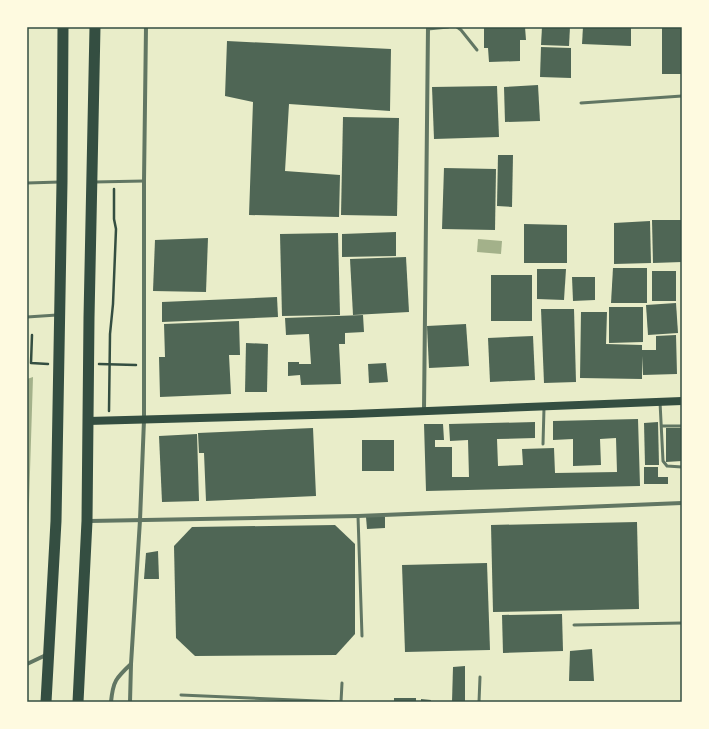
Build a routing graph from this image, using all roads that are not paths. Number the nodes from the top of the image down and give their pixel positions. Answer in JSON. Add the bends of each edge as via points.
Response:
{"nodes":[{"id":1,"x":63,"y":27,"type":"edge"},
{"id":2,"x":95,"y":27,"type":"edge"},
{"id":3,"x":146,"y":27,"type":"edge"},
{"id":4,"x":448,"y":27,"type":"edge"},
{"id":5,"x":457,"y":27,"type":"edge"},
{"id":6,"x":428,"y":28,"type":"edge"},
{"id":7,"x":477,"y":50,"type":"dead end"},
{"id":8,"x":682,"y":96,"type":"edge"},
{"id":9,"x":581,"y":103,"type":"dead end"},
{"id":10,"x":144,"y":181,"type":"junction"},
{"id":11,"x":62,"y":182,"type":"junction"},
{"id":12,"x":92,"y":182,"type":"junction"},
{"id":13,"x":27,"y":183,"type":"edge"},
{"id":14,"x":59,"y":315,"type":"junction"},
{"id":15,"x":27,"y":317,"type":"edge"},
{"id":16,"x":660,"y":402,"type":"junction"},
{"id":17,"x":682,"y":402,"type":"edge"},
{"id":18,"x":544,"y":406,"type":"junction"},
{"id":19,"x":424,"y":410,"type":"junction"},
{"id":20,"x":144,"y":420,"type":"junction"},
{"id":21,"x":88,"y":421,"type":"junction"},
{"id":22,"x":662,"y":426,"type":"junction"},
{"id":23,"x":682,"y":426,"type":"edge"},
{"id":24,"x":543,"y":444,"type":"dead end"},
{"id":25,"x":682,"y":467,"type":"edge"},
{"id":26,"x":682,"y":503,"type":"edge"},
{"id":27,"x":358,"y":516,"type":"junction"},
{"id":28,"x":140,"y":520,"type":"junction"},
{"id":29,"x":87,"y":521,"type":"junction"},
{"id":30,"x":682,"y":623,"type":"edge"},
{"id":31,"x":574,"y":625,"type":"dead end"},
{"id":32,"x":362,"y":636,"type":"dead end"},
{"id":33,"x":49,"y":654,"type":"junction"},
{"id":34,"x":27,"y":664,"type":"edge"},
{"id":35,"x":131,"y":664,"type":"junction"},
{"id":36,"x":480,"y":677,"type":"dead end"},
{"id":37,"x":342,"y":683,"type":"dead end"},
{"id":38,"x":181,"y":695,"type":"dead end"},
{"id":39,"x":46,"y":702,"type":"edge"},
{"id":40,"x":78,"y":702,"type":"edge"},
{"id":41,"x":111,"y":702,"type":"edge"},
{"id":42,"x":130,"y":702,"type":"edge"},
{"id":43,"x":341,"y":702,"type":"edge"},
{"id":44,"x":479,"y":702,"type":"edge"}],
"edges":[{"from":1,"to":11,"type":"highway"},
{"from":2,"to":12,"type":"highway"},
{"from":3,"to":10,"type":"street"},
{"from":4,"to":6,"type":"lane"},
{"from":5,"to":7,"type":"lane"},
{"from":6,"to":19,"type":"street"},
{"from":8,"to":9,"type":"lane"},
{"from":10,"to":12,"type":"lane"},
{"from":10,"to":20,"type":"street"},
{"from":11,"to":13,"type":"lane"},
{"from":11,"to":14,"type":"highway"},
{"from":12,"to":21,"type":"highway"},
{"from":14,"to":15,"type":"lane"},
{"from":14,"to":33,"type":"highway","via":[[56,521]]},
{"from":16,"to":17,"type":"main road"},
{"from":16,"to":18,"type":"main road"},
{"from":16,"to":22,"type":"lane"},
{"from":18,"to":19,"type":"main road"},
{"from":18,"to":24,"type":"lane"},
{"from":19,"to":20,"type":"main road"},
{"from":20,"to":21,"type":"main road"},
{"from":20,"to":28,"type":"street"},
{"from":21,"to":29,"type":"highway"},
{"from":22,"to":23,"type":"lane"},
{"from":22,"to":25,"type":"lane","via":[[663,461],[668,466]]},
{"from":26,"to":27,"type":"street"},
{"from":27,"to":28,"type":"street"},
{"from":27,"to":32,"type":"lane"},
{"from":28,"to":29,"type":"street"},
{"from":28,"to":35,"type":"street"},
{"from":29,"to":40,"type":"highway"},
{"from":30,"to":31,"type":"lane"},
{"from":33,"to":34,"type":"street"},
{"from":33,"to":39,"type":"highway"},
{"from":35,"to":41,"type":"street","via":[[115,680]]},
{"from":35,"to":42,"type":"street"},
{"from":36,"to":44,"type":"lane"},
{"from":37,"to":43,"type":"lane"},
{"from":38,"to":43,"type":"lane"}]}
